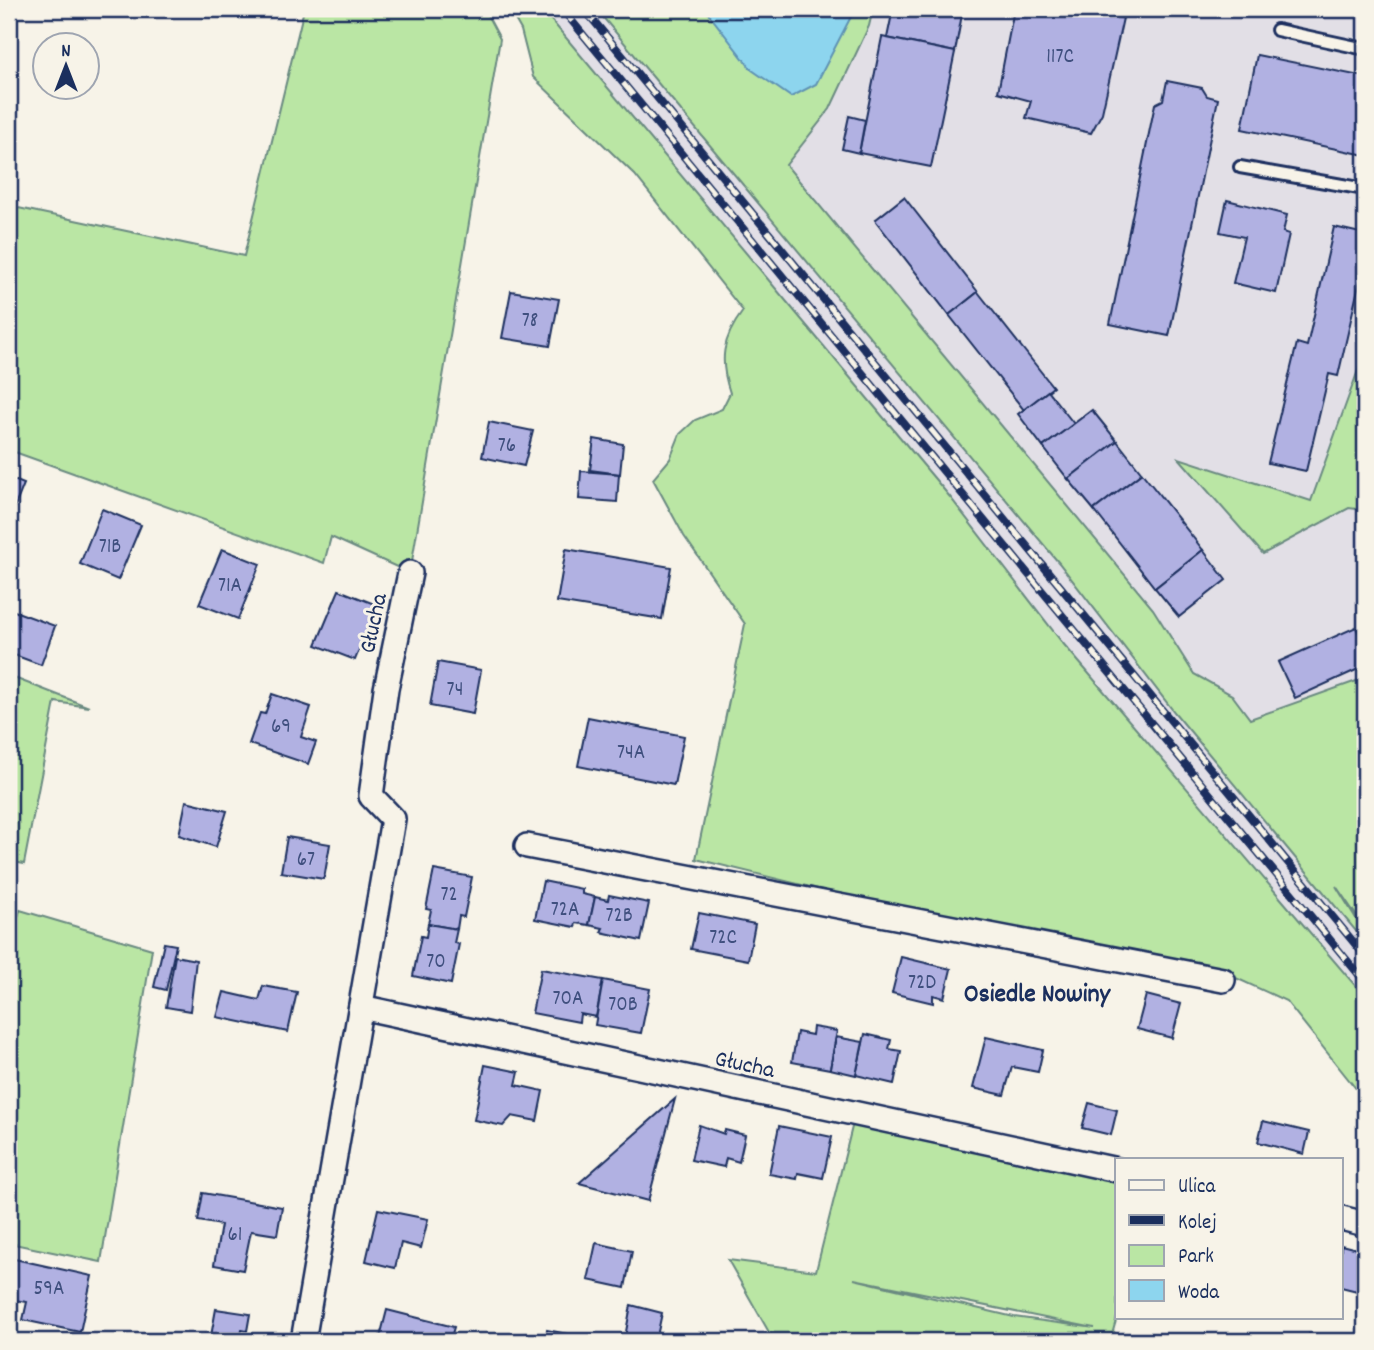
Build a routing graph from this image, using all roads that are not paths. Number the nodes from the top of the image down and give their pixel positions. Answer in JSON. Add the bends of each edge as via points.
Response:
{"nodes":[{"id":1,"x":1277,"y":30,"type":"dead end"},
{"id":2,"x":1365,"y":49,"type":"edge"},
{"id":3,"x":1240,"y":167,"type":"dead end"},
{"id":4,"x":1365,"y":189,"type":"edge"},
{"id":5,"x":410,"y":573,"type":"dead end"},
{"id":6,"x":527,"y":846,"type":"dead end"},
{"id":7,"x":1223,"y":980,"type":"dead end"},
{"id":8,"x":361,"y":1007,"type":"junction"},
{"id":9,"x":1115,"y":1170,"type":"edge"},
{"id":10,"x":1342,"y":1219,"type":"edge"},
{"id":11,"x":1365,"y":1224,"type":"edge"},
{"id":12,"x":303,"y":1341,"type":"edge"}],
"edges":[{"from":1,"to":2,"type":"lane"},
{"from":3,"to":4,"type":"lane"},
{"from":5,"to":8,"type":"street","name":"Głucha","via":[[386,689],[371,796],[393,819]]},
{"from":6,"to":7,"type":"street"},
{"from":8,"to":9,"type":"street","name":"Głucha"},
{"from":8,"to":12,"type":"street","name":"Głucha"},
{"from":10,"to":11,"type":"street"}]}
